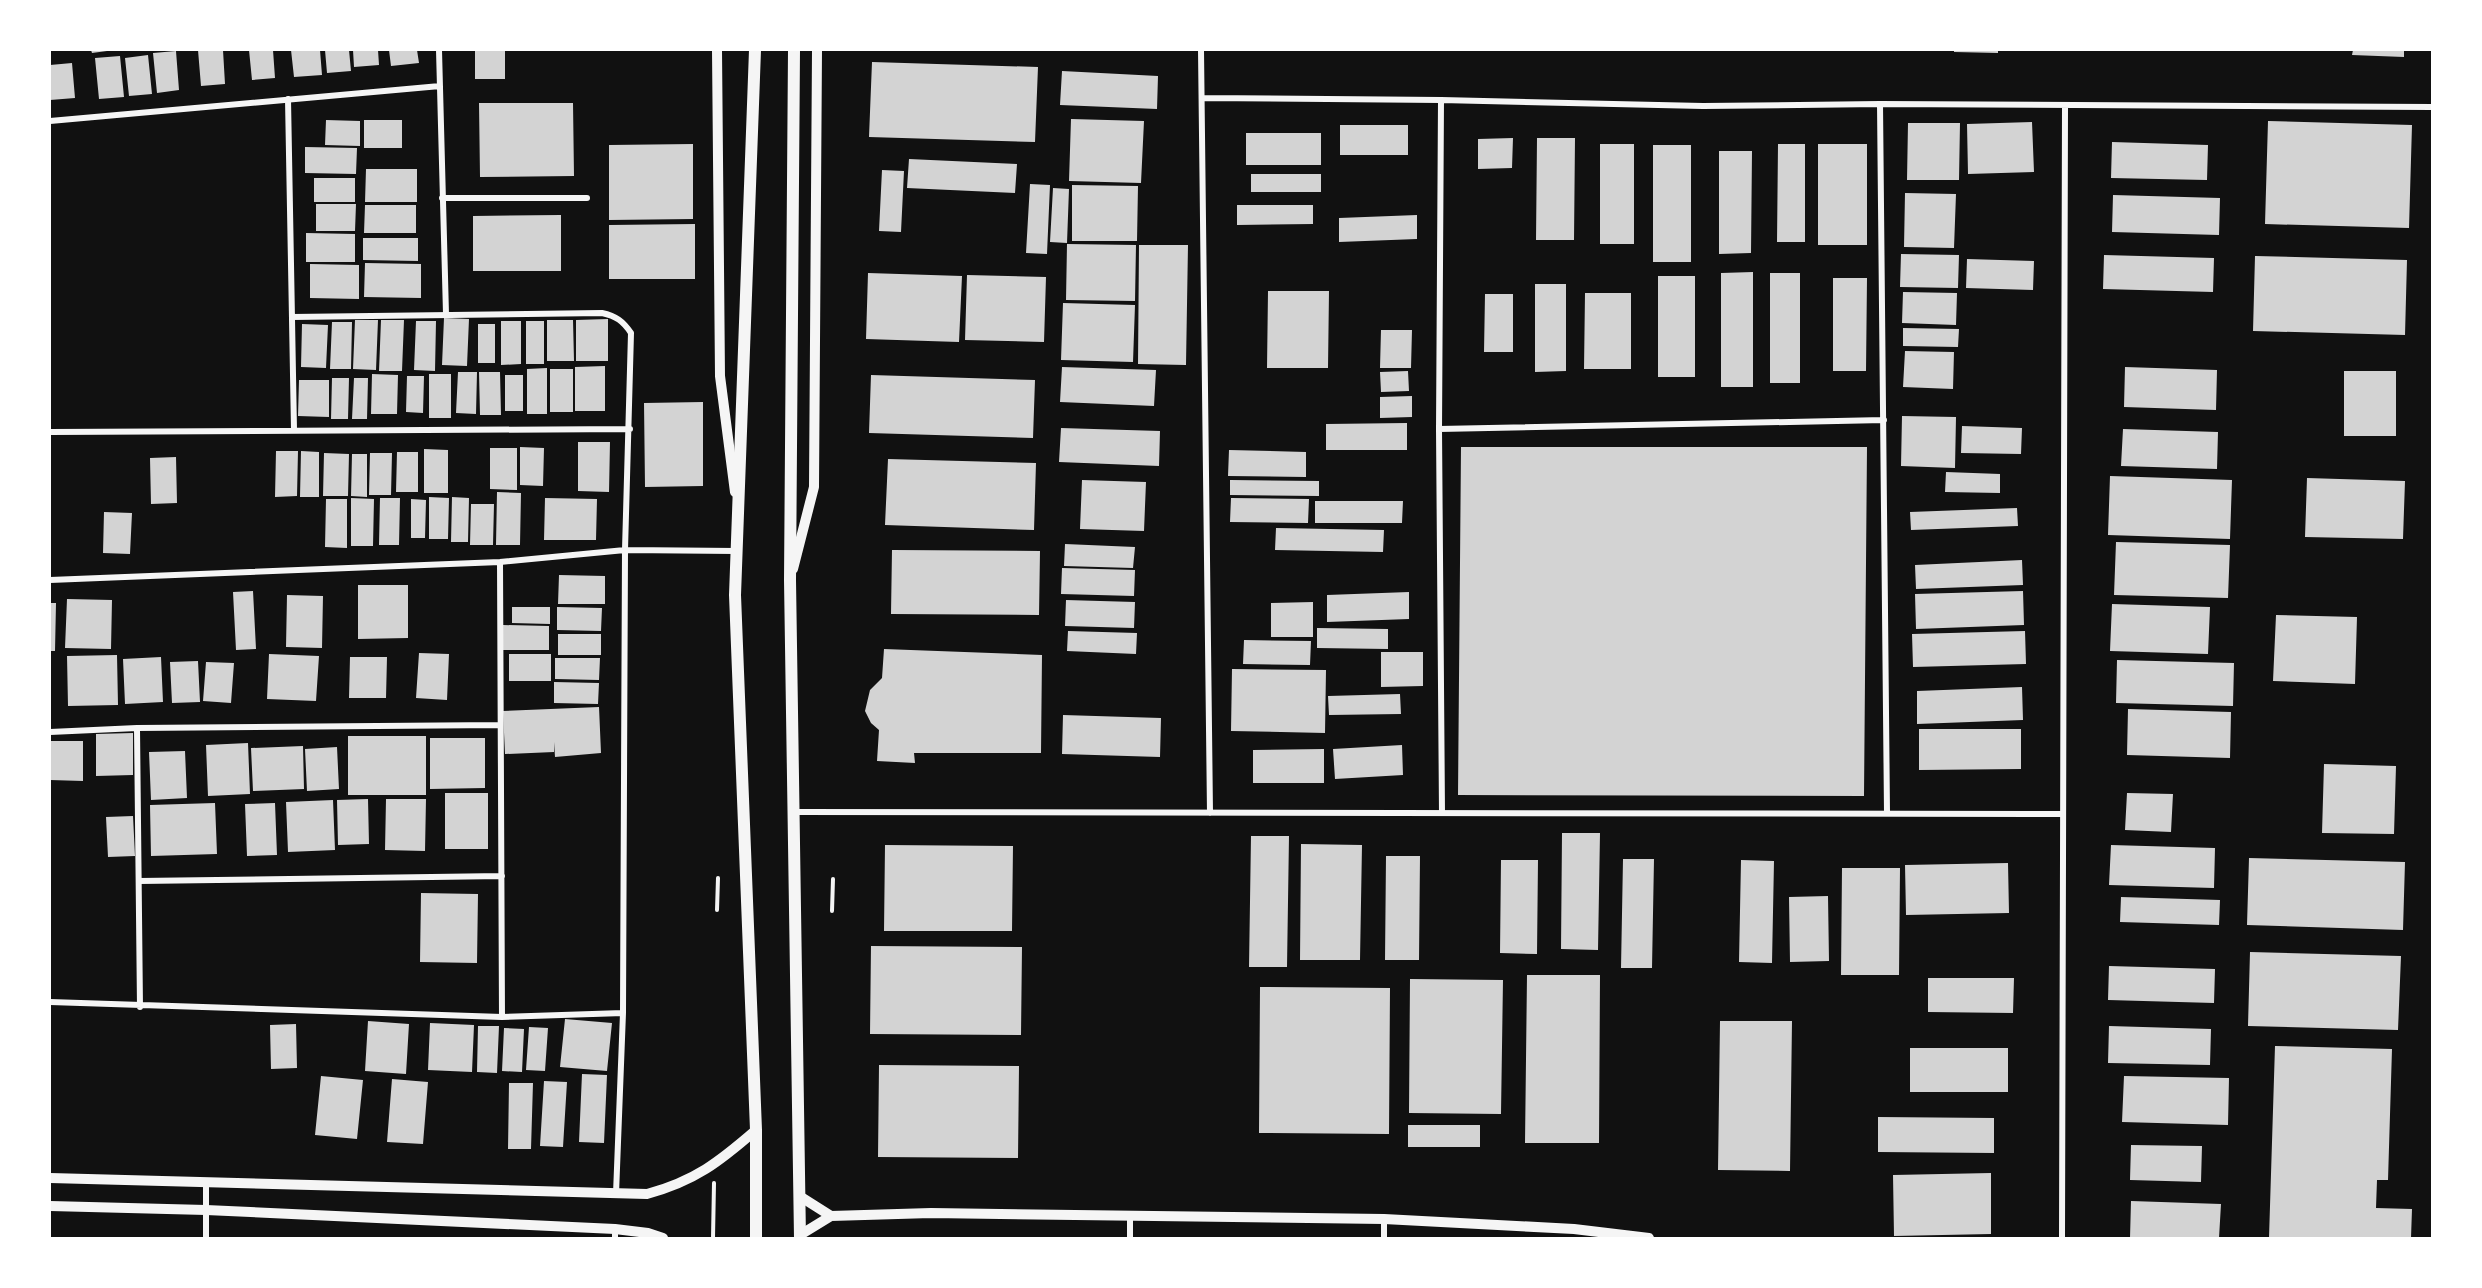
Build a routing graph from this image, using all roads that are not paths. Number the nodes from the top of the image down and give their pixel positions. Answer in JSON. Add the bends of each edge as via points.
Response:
{"nodes":[{"id":1,"x":439,"y":50,"type":"edge"},
{"id":2,"x":717,"y":50,"type":"edge"},
{"id":3,"x":755,"y":50,"type":"edge"},
{"id":4,"x":794,"y":50,"type":"edge"},
{"id":5,"x":817,"y":50,"type":"edge"},
{"id":6,"x":1202,"y":50,"type":"edge"},
{"id":7,"x":440,"y":86,"type":"junction"},
{"id":8,"x":1202,"y":98,"type":"junction"},
{"id":9,"x":288,"y":99,"type":"junction"},
{"id":10,"x":1441,"y":100,"type":"junction"},
{"id":11,"x":1880,"y":104,"type":"junction"},
{"id":12,"x":2065,"y":106,"type":"junction"},
{"id":13,"x":2433,"y":107,"type":"edge"},
{"id":14,"x":50,"y":121,"type":"edge"},
{"id":15,"x":442,"y":198,"type":"junction"},
{"id":16,"x":587,"y":198,"type":"dead end"},
{"id":17,"x":446,"y":314,"type":"junction"},
{"id":18,"x":292,"y":317,"type":"junction"},
{"id":19,"x":1884,"y":420,"type":"junction"},
{"id":20,"x":294,"y":429,"type":"junction"},
{"id":21,"x":630,"y":429,"type":"junction"},
{"id":22,"x":1439,"y":429,"type":"junction"},
{"id":23,"x":50,"y":432,"type":"edge"},
{"id":24,"x":737,"y":507,"type":"junction"},
{"id":25,"x":625,"y":550,"type":"junction"},
{"id":26,"x":736,"y":551,"type":"junction"},
{"id":27,"x":500,"y":562,"type":"junction"},
{"id":28,"x":50,"y":580,"type":"edge"},
{"id":29,"x":790,"y":580,"type":"junction"},
{"id":30,"x":501,"y":725,"type":"junction"},
{"id":31,"x":137,"y":728,"type":"junction"},
{"id":32,"x":50,"y":732,"type":"edge"},
{"id":33,"x":794,"y":812,"type":"junction"},
{"id":34,"x":1210,"y":813,"type":"junction"},
{"id":35,"x":1442,"y":813,"type":"junction"},
{"id":36,"x":1887,"y":813,"type":"junction"},
{"id":37,"x":2063,"y":814,"type":"junction"},
{"id":38,"x":502,"y":876,"type":"junction"},
{"id":39,"x":139,"y":881,"type":"junction"},
{"id":40,"x":50,"y":1002,"type":"edge"},
{"id":41,"x":140,"y":1007,"type":"junction"},
{"id":42,"x":623,"y":1013,"type":"junction"},
{"id":43,"x":502,"y":1017,"type":"junction"},
{"id":44,"x":756,"y":1130,"type":"junction"},
{"id":45,"x":50,"y":1178,"type":"edge"},
{"id":46,"x":206,"y":1183,"type":"junction"},
{"id":47,"x":616,"y":1194,"type":"junction"},
{"id":48,"x":801,"y":1197,"type":"junction"},
{"id":49,"x":50,"y":1206,"type":"edge"},
{"id":50,"x":206,"y":1210,"type":"junction"},
{"id":51,"x":1130,"y":1215,"type":"junction"},
{"id":52,"x":831,"y":1216,"type":"junction"},
{"id":53,"x":1384,"y":1219,"type":"junction"},
{"id":54,"x":615,"y":1234,"type":"edge"},
{"id":55,"x":800,"y":1237,"type":"edge"},
{"id":56,"x":1626,"y":1237,"type":"edge"},
{"id":57,"x":206,"y":1239,"type":"edge"},
{"id":58,"x":663,"y":1239,"type":"edge"},
{"id":59,"x":756,"y":1239,"type":"edge"},
{"id":60,"x":1130,"y":1239,"type":"edge"},
{"id":61,"x":1384,"y":1239,"type":"edge"},
{"id":62,"x":1649,"y":1239,"type":"edge"},
{"id":63,"x":2062,"y":1239,"type":"edge"}],
"edges":[{"from":1,"to":7,"type":"street"},
{"from":2,"to":24,"type":"street","via":[[720,376]]},
{"from":3,"to":24,"type":"main road"},
{"from":4,"to":29,"type":"main road"},
{"from":5,"to":29,"type":"street","via":[[814,487]]},
{"from":6,"to":8,"type":"street"},
{"from":7,"to":9,"type":"street"},
{"from":7,"to":15,"type":"street"},
{"from":8,"to":10,"type":"street"},
{"from":8,"to":34,"type":"street"},
{"from":9,"to":14,"type":"street"},
{"from":9,"to":18,"type":"street"},
{"from":10,"to":11,"type":"street","via":[[1703,106]]},
{"from":10,"to":22,"type":"street"},
{"from":11,"to":12,"type":"street"},
{"from":11,"to":19,"type":"street"},
{"from":12,"to":13,"type":"street"},
{"from":12,"to":37,"type":"street"},
{"from":15,"to":16,"type":"street"},
{"from":15,"to":17,"type":"street"},
{"from":17,"to":18,"type":"street"},
{"from":17,"to":21,"type":"street","via":[[602,313],[624,322],[631,333]]},
{"from":18,"to":20,"type":"street"},
{"from":19,"to":22,"type":"street"},
{"from":19,"to":36,"type":"street"},
{"from":20,"to":21,"type":"street"},
{"from":20,"to":23,"type":"street"},
{"from":21,"to":25,"type":"street"},
{"from":22,"to":35,"type":"street"},
{"from":24,"to":26,"type":"main road"},
{"from":25,"to":26,"type":"street"},
{"from":25,"to":27,"type":"street"},
{"from":25,"to":42,"type":"street"},
{"from":26,"to":44,"type":"main road"},
{"from":27,"to":28,"type":"street"},
{"from":27,"to":30,"type":"street"},
{"from":29,"to":33,"type":"main road"},
{"from":30,"to":31,"type":"street"},
{"from":30,"to":38,"type":"street"},
{"from":31,"to":32,"type":"street"},
{"from":31,"to":39,"type":"street"},
{"from":33,"to":34,"type":"street"},
{"from":33,"to":48,"type":"main road"},
{"from":34,"to":35,"type":"street"},
{"from":35,"to":36,"type":"street"},
{"from":36,"to":37,"type":"street"},
{"from":37,"to":63,"type":"street"},
{"from":38,"to":39,"type":"street"},
{"from":38,"to":43,"type":"street"},
{"from":39,"to":41,"type":"street"},
{"from":40,"to":41,"type":"street"},
{"from":41,"to":43,"type":"street"},
{"from":42,"to":43,"type":"street"},
{"from":42,"to":47,"type":"street"},
{"from":44,"to":47,"type":"street","via":[[719,1162],[677,1186],[647,1194]]},
{"from":44,"to":59,"type":"main road"},
{"from":45,"to":46,"type":"street"},
{"from":46,"to":47,"type":"street"},
{"from":46,"to":50,"type":"street"},
{"from":48,"to":52,"type":"street"},
{"from":48,"to":55,"type":"main road"},
{"from":49,"to":50,"type":"street"},
{"from":50,"to":54,"type":"street"},
{"from":50,"to":57,"type":"street"},
{"from":51,"to":52,"type":"street"},
{"from":51,"to":53,"type":"street"},
{"from":51,"to":60,"type":"street"},
{"from":52,"to":55,"type":"street"},
{"from":53,"to":56,"type":"street","via":[[1574,1228]]},
{"from":53,"to":61,"type":"street"},
{"from":54,"to":58,"type":"street","via":[[648,1233]]},
{"from":56,"to":62,"type":"street"}]}
